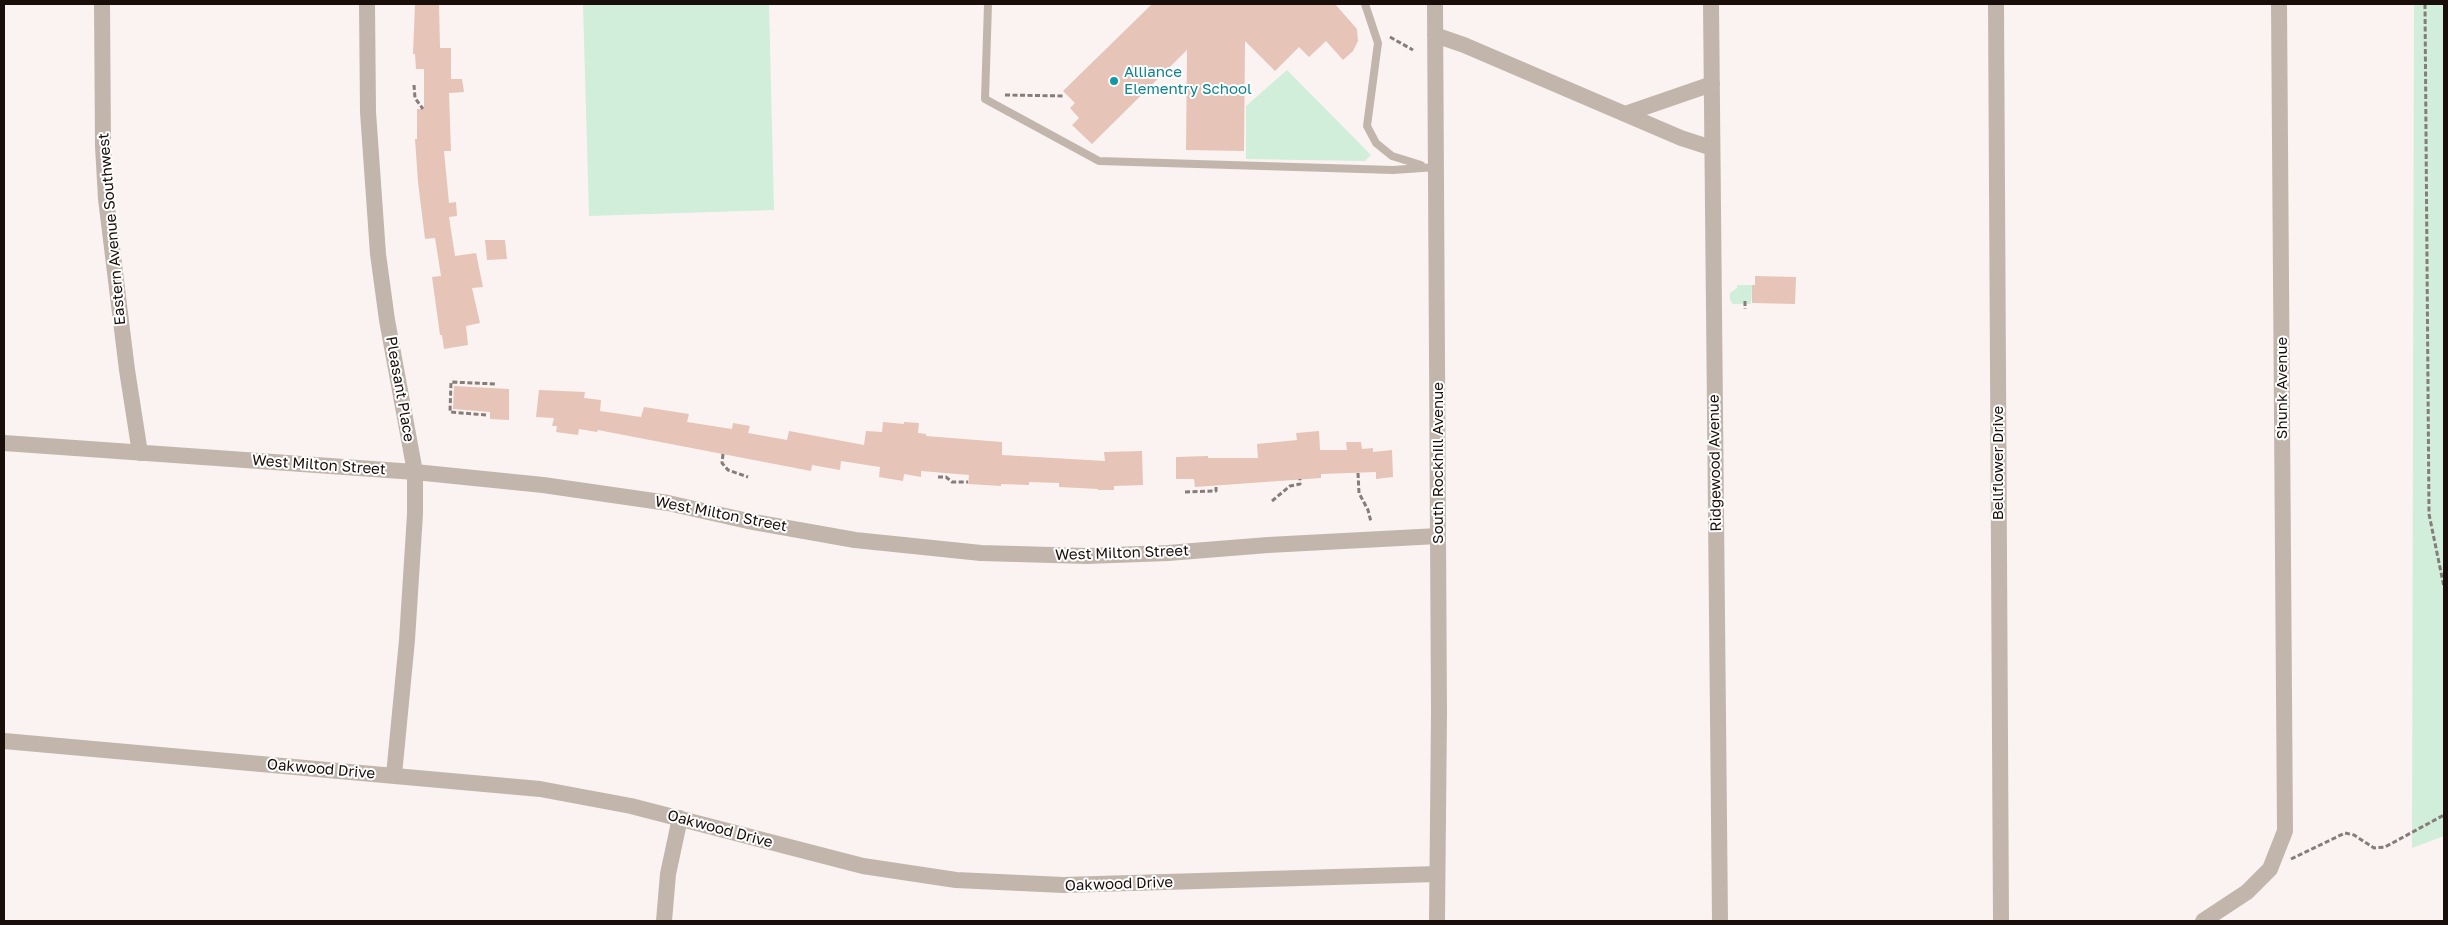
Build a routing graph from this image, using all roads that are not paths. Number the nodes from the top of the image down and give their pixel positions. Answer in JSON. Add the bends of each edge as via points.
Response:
{"nodes":[{"id":1,"x":102,"y":4,"type":"edge"},
{"id":2,"x":367,"y":4,"type":"edge"},
{"id":3,"x":988,"y":4,"type":"edge"},
{"id":4,"x":1366,"y":4,"type":"edge"},
{"id":5,"x":1435,"y":4,"type":"edge"},
{"id":6,"x":1711,"y":4,"type":"edge"},
{"id":7,"x":1996,"y":4,"type":"edge"},
{"id":8,"x":2279,"y":4,"type":"edge"},
{"id":9,"x":1435,"y":35,"type":"junction"},
{"id":10,"x":1712,"y":84,"type":"junction"},
{"id":11,"x":1625,"y":114,"type":"junction"},
{"id":12,"x":1712,"y":148,"type":"junction"},
{"id":13,"x":1437,"y":167,"type":"junction"},
{"id":14,"x":4,"y":443,"type":"edge"},
{"id":15,"x":140,"y":453,"type":"junction"},
{"id":16,"x":415,"y":472,"type":"junction"},
{"id":17,"x":1438,"y":536,"type":"junction"},
{"id":18,"x":4,"y":741,"type":"edge"},
{"id":19,"x":394,"y":775,"type":"junction"},
{"id":20,"x":680,"y":818,"type":"junction"},
{"id":21,"x":1437,"y":874,"type":"junction"},
{"id":22,"x":664,"y":921,"type":"edge"},
{"id":23,"x":1437,"y":921,"type":"edge"},
{"id":24,"x":1720,"y":921,"type":"edge"},
{"id":25,"x":2001,"y":921,"type":"edge"},
{"id":26,"x":2203,"y":921,"type":"edge"}],
"edges":[{"from":1,"to":15,"type":"street","name":"Eastern Avenue Southwest","via":[[106,199]]},
{"from":2,"to":16,"type":"street","name":"Pleasant Place","via":[[368,112],[378,254]]},
{"from":3,"to":13,"type":"lane","via":[[985,99],[1099,161],[1393,170]]},
{"from":4,"to":13,"type":"lane","via":[[1378,43],[1367,126],[1376,143],[1392,156],[1414,164]]},
{"from":5,"to":9,"type":"street","name":"South Rockhill Avenue"},
{"from":6,"to":10,"type":"street","name":"Ridgewood Avenue"},
{"from":7,"to":25,"type":"street","name":"Bellflower Drive"},
{"from":8,"to":26,"type":"street","name":"Shunk Avenue","via":[[2285,831],[2270,869],[2247,892]]},
{"from":9,"to":11,"type":"street"},
{"from":9,"to":13,"type":"street","name":"South Rockhill Avenue"},
{"from":10,"to":11,"type":"street"},
{"from":10,"to":12,"type":"street","name":"Ridgewood Avenue"},
{"from":11,"to":12,"type":"street"},
{"from":12,"to":24,"type":"street","name":"Ridgewood Avenue"},
{"from":13,"to":17,"type":"street","name":"South Rockhill Avenue"},
{"from":14,"to":15,"type":"street","name":"West Milton Street"},
{"from":15,"to":16,"type":"street","name":"West Milton Street"},
{"from":16,"to":17,"type":"street","name":"West Milton Street","via":[[606,493],[855,540],[981,553],[1097,555]]},
{"from":16,"to":19,"type":"street","name":"Pleasant Place","via":[[407,640]]},
{"from":17,"to":21,"type":"street","name":"South Rockhill Avenue"},
{"from":18,"to":19,"type":"street","name":"Oakwood Drive"},
{"from":19,"to":20,"type":"street","name":"Oakwood Drive","via":[[540,789]]},
{"from":20,"to":21,"type":"street","name":"Oakwood Drive","via":[[863,866],[947,879],[1009,884],[1063,886]]},
{"from":20,"to":22,"type":"street","via":[[668,874]]},
{"from":21,"to":23,"type":"street","name":"South Rockhill Avenue"}]}
